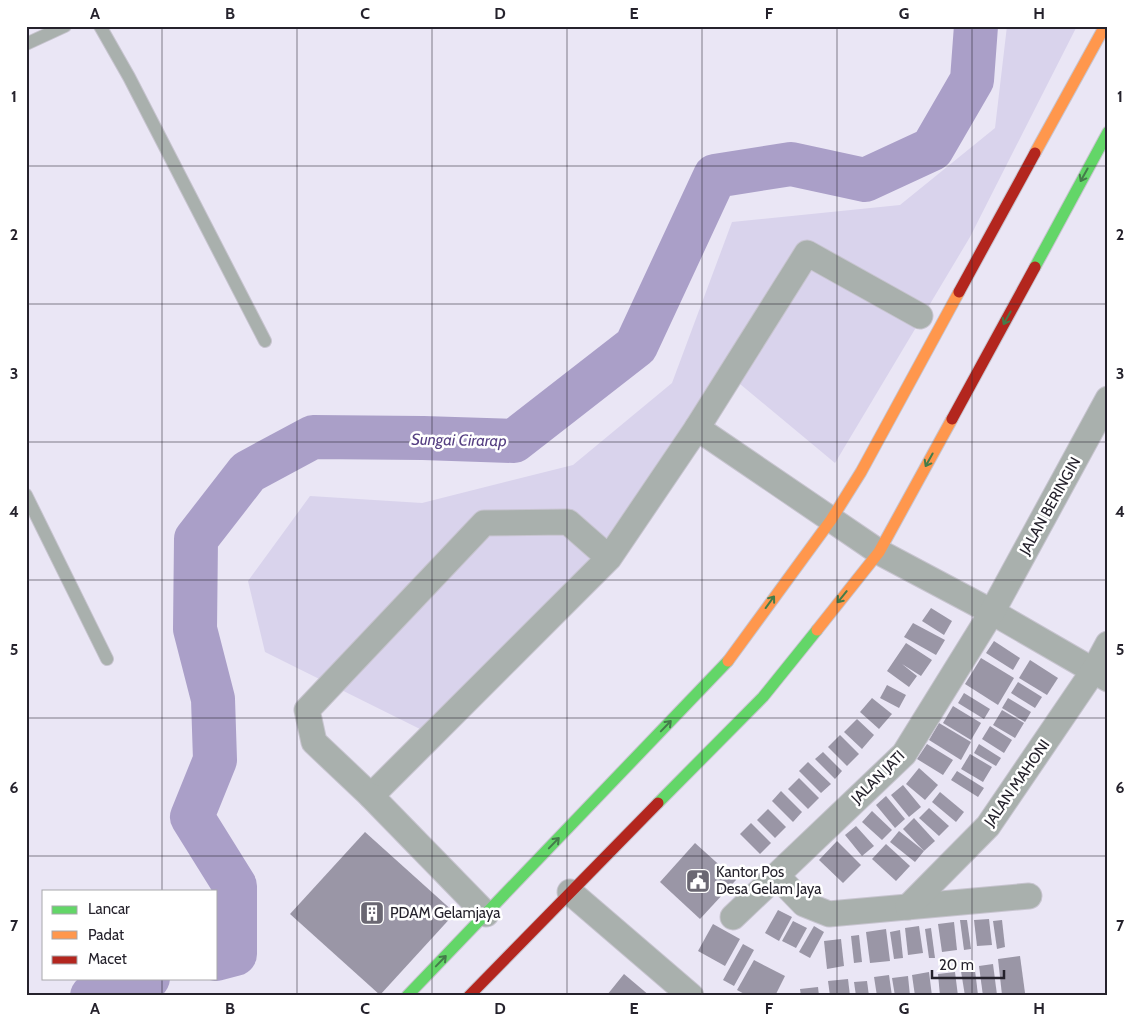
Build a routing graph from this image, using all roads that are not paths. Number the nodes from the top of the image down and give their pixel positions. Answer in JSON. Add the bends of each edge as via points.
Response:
{"nodes":[{"id":1,"x":65,"y":26,"type":"edge"},
{"id":2,"x":100,"y":26,"type":"edge"},
{"id":3,"x":1105,"y":26,"type":"edge"},
{"id":4,"x":26,"y":44,"type":"edge"},
{"id":5,"x":1108,"y":132,"type":"edge"},
{"id":6,"x":920,"y":316,"type":"dead end"},
{"id":7,"x":265,"y":341,"type":"dead end"},
{"id":8,"x":1108,"y":400,"type":"edge"},
{"id":9,"x":697,"y":428,"type":"junction"},
{"id":10,"x":26,"y":495,"type":"edge"},
{"id":11,"x":837,"y":524,"type":"junction"},
{"id":12,"x":872,"y":548,"type":"junction"},
{"id":13,"x":609,"y":558,"type":"junction"},
{"id":14,"x":992,"y":612,"type":"junction"},
{"id":15,"x":1108,"y":644,"type":"edge"},
{"id":16,"x":107,"y":659,"type":"dead end"},
{"id":17,"x":1101,"y":674,"type":"edge"},
{"id":18,"x":371,"y":796,"type":"junction"},
{"id":19,"x":777,"y":876,"type":"junction"},
{"id":20,"x":570,"y":892,"type":"junction"},
{"id":21,"x":1029,"y":896,"type":"dead end"},
{"id":22,"x":908,"y":907,"type":"junction"},
{"id":23,"x":486,"y":914,"type":"junction"},
{"id":24,"x":733,"y":917,"type":"dead end"},
{"id":25,"x":689,"y":995,"type":"edge"},
{"id":26,"x":407,"y":996,"type":"edge"},
{"id":27,"x":469,"y":996,"type":"edge"}],
"edges":[{"from":1,"to":4,"type":"lane"},
{"from":2,"to":7,"type":"lane"},
{"from":3,"to":11,"type":"main road","via":[[861,472]]},
{"from":5,"to":12,"type":"main road","one_way":true},
{"from":6,"to":9,"type":"street","via":[[807,252]]},
{"from":8,"to":14,"type":"street","name":"JALAN BERINGIN"},
{"from":9,"to":11,"type":"street"},
{"from":9,"to":13,"type":"street"},
{"from":10,"to":16,"type":"lane"},
{"from":11,"to":12,"type":"street"},
{"from":23,"to":11,"type":"main road","one_way":true,"via":[[725,665]]},
{"from":12,"to":14,"type":"street"},
{"from":12,"to":20,"type":"main road","one_way":true,"via":[[762,697]]},
{"from":13,"to":18,"type":"street"},
{"from":13,"to":18,"type":"street","via":[[568,522],[484,523],[307,710],[314,742]]},
{"from":14,"to":17,"type":"street"},
{"from":14,"to":19,"type":"street","name":"JALAN JATI","via":[[904,754]]},
{"from":15,"to":17,"type":"street","name":"JALAN MAHONI"},
{"from":17,"to":22,"type":"street","name":"JALAN MAHONI","via":[[988,826]]},
{"from":18,"to":23,"type":"street"},
{"from":19,"to":22,"type":"street","via":[[804,904],[828,914]]},
{"from":19,"to":24,"type":"street","name":"JALAN JATI"},
{"from":20,"to":25,"type":"street"},
{"from":20,"to":27,"type":"main road"},
{"from":21,"to":22,"type":"street"},
{"from":26,"to":23,"type":"main road","one_way":true}]}
